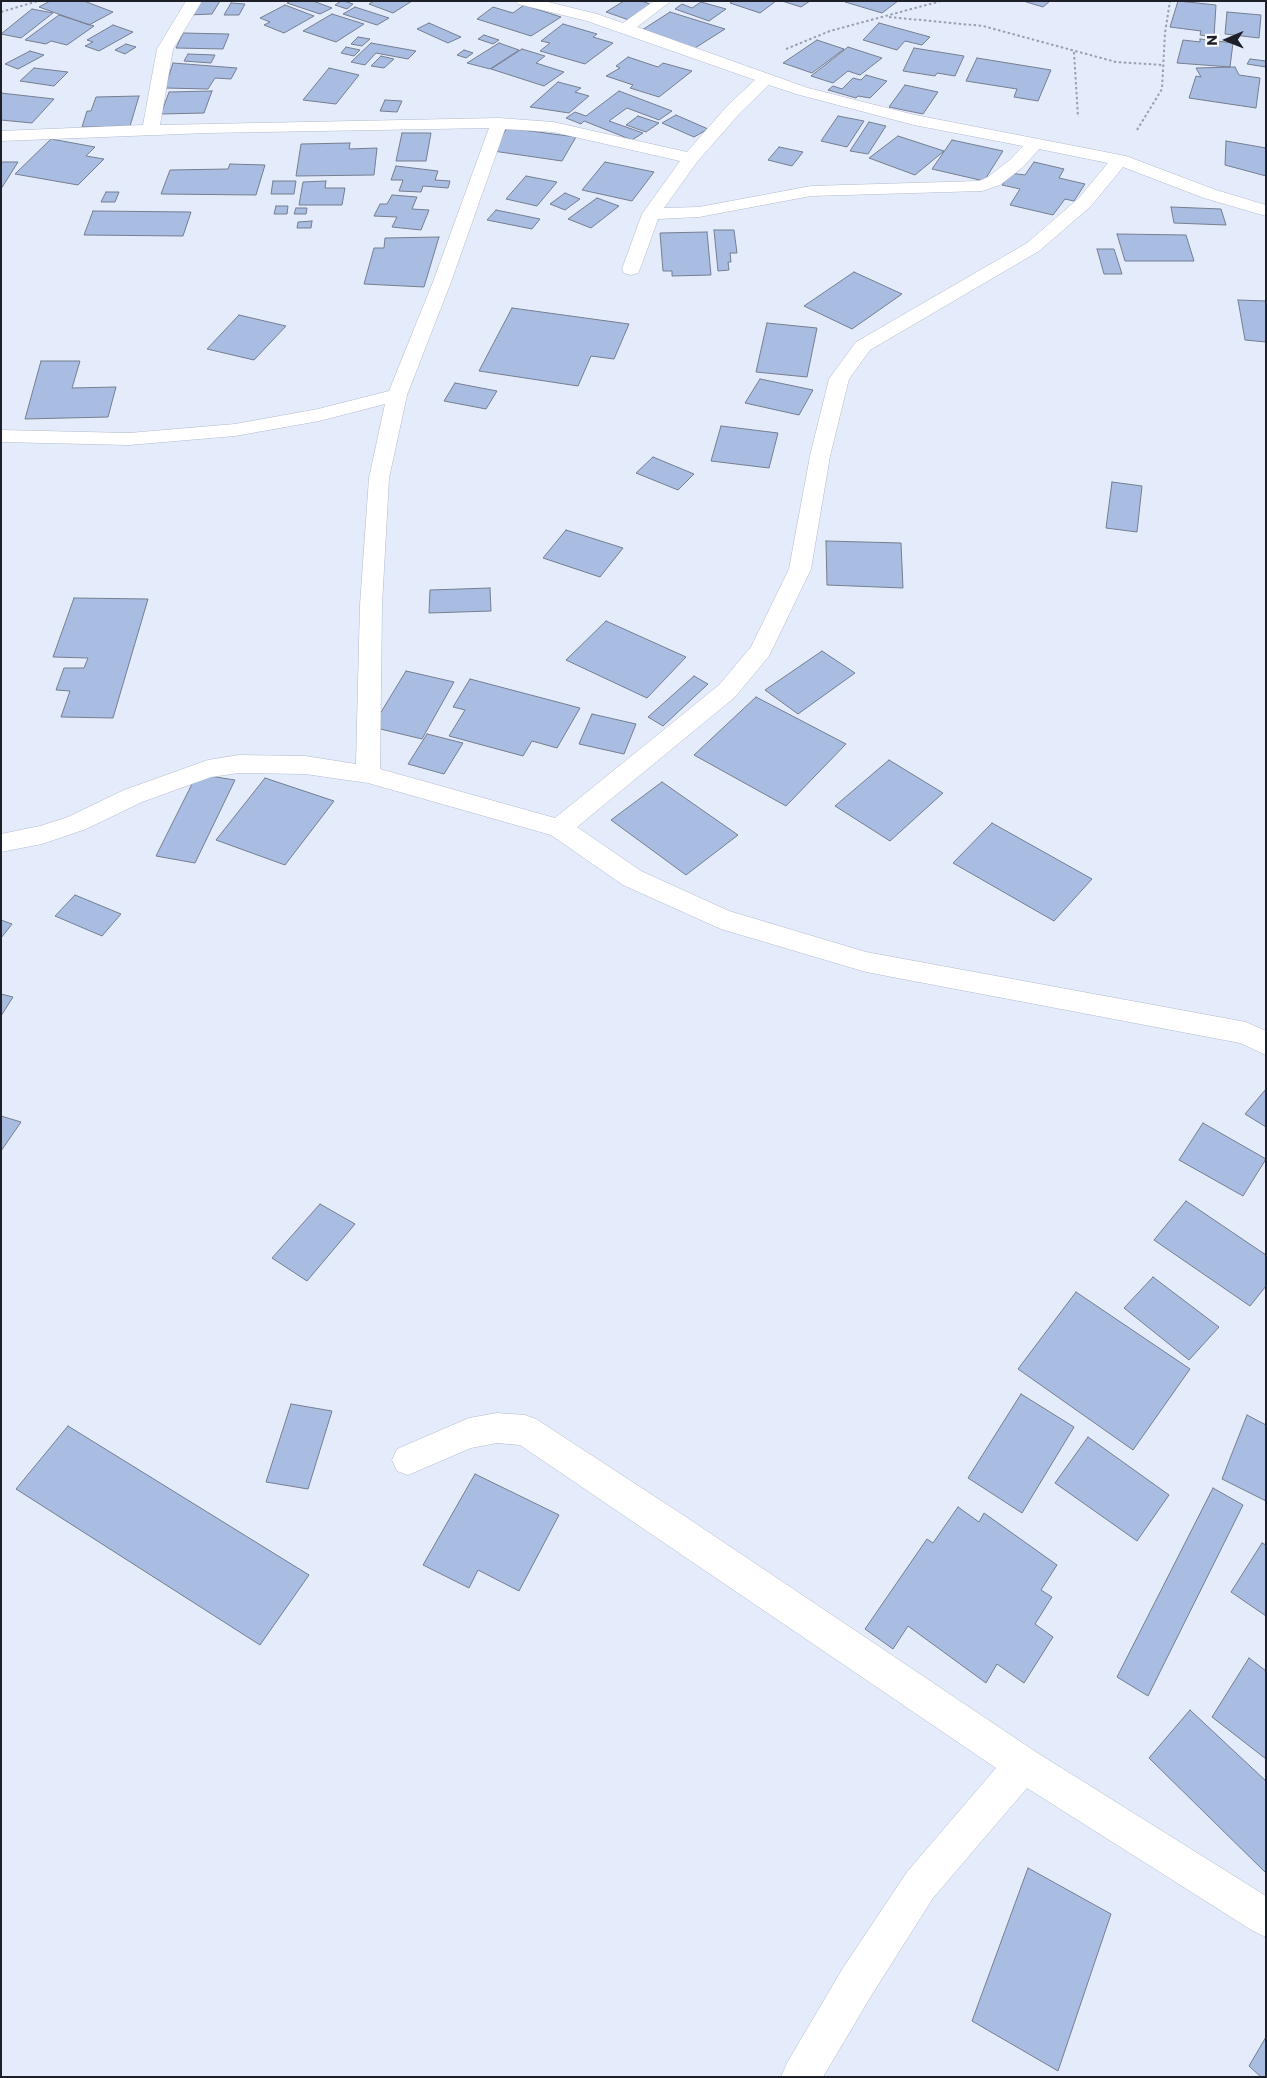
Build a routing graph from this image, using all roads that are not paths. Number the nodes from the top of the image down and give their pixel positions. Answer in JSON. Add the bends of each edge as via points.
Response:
{"nodes":[{"id":1,"x":194,"y":1,"type":"edge"},
{"id":2,"x":523,"y":1,"type":"edge"},
{"id":3,"x":664,"y":1,"type":"edge"},
{"id":4,"x":624,"y":29,"type":"junction"},
{"id":5,"x":758,"y":76,"type":"junction"},
{"id":6,"x":499,"y":123,"type":"junction"},
{"id":7,"x":150,"y":130,"type":"junction"},
{"id":8,"x":1,"y":136,"type":"edge"},
{"id":9,"x":1035,"y":144,"type":"junction"},
{"id":10,"x":691,"y":158,"type":"junction"},
{"id":11,"x":1120,"y":160,"type":"junction"},
{"id":12,"x":1266,"y":210,"type":"edge"},
{"id":13,"x":651,"y":214,"type":"junction"},
{"id":14,"x":631,"y":269,"type":"dead end"},
{"id":15,"x":397,"y":395,"type":"junction"},
{"id":16,"x":1,"y":436,"type":"edge"},
{"id":17,"x":368,"y":774,"type":"junction"},
{"id":18,"x":559,"y":828,"type":"junction"},
{"id":19,"x":1,"y":843,"type":"edge"},
{"id":20,"x":1266,"y":1044,"type":"edge"},
{"id":21,"x":408,"y":1460,"type":"dead end"},
{"id":22,"x":1023,"y":1765,"type":"junction"},
{"id":23,"x":1266,"y":1918,"type":"edge"},
{"id":24,"x":802,"y":2077,"type":"edge"}],
"edges":[{"from":1,"to":7,"type":"street","via":[[165,49]]},
{"from":2,"to":4,"type":"street","via":[[592,17]]},
{"from":3,"to":4,"type":"street"},
{"from":4,"to":5,"type":"street"},
{"from":5,"to":9,"type":"street","via":[[914,120]]},
{"from":5,"to":10,"type":"street"},
{"from":6,"to":7,"type":"street"},
{"from":6,"to":10,"type":"street","via":[[553,127]]},
{"from":6,"to":15,"type":"street"},
{"from":7,"to":8,"type":"street"},
{"from":9,"to":11,"type":"street"},
{"from":9,"to":13,"type":"street","via":[[1017,163],[982,186],[811,191],[699,212]]},
{"from":10,"to":13,"type":"street"},
{"from":11,"to":12,"type":"street","via":[[1210,194]]},
{"from":11,"to":18,"type":"street","via":[[1085,202],[1033,247],[863,346],[839,379],[820,456],[800,569],[761,651],[727,691]]},
{"from":13,"to":14,"type":"street"},
{"from":15,"to":16,"type":"street","via":[[319,415],[235,430],[129,439]]},
{"from":15,"to":17,"type":"street","via":[[379,478],[371,605]]},
{"from":17,"to":18,"type":"street"},
{"from":17,"to":19,"type":"street","via":[[305,765],[239,764],[208,769],[132,796],[42,836]]},
{"from":18,"to":20,"type":"street","via":[[632,878],[730,922],[866,962],[1246,1033]]},
{"from":21,"to":22,"type":"street","via":[[470,1433],[497,1428],[525,1430]]},
{"from":22,"to":23,"type":"street"},
{"from":22,"to":24,"type":"street","via":[[920,1885]]}]}
